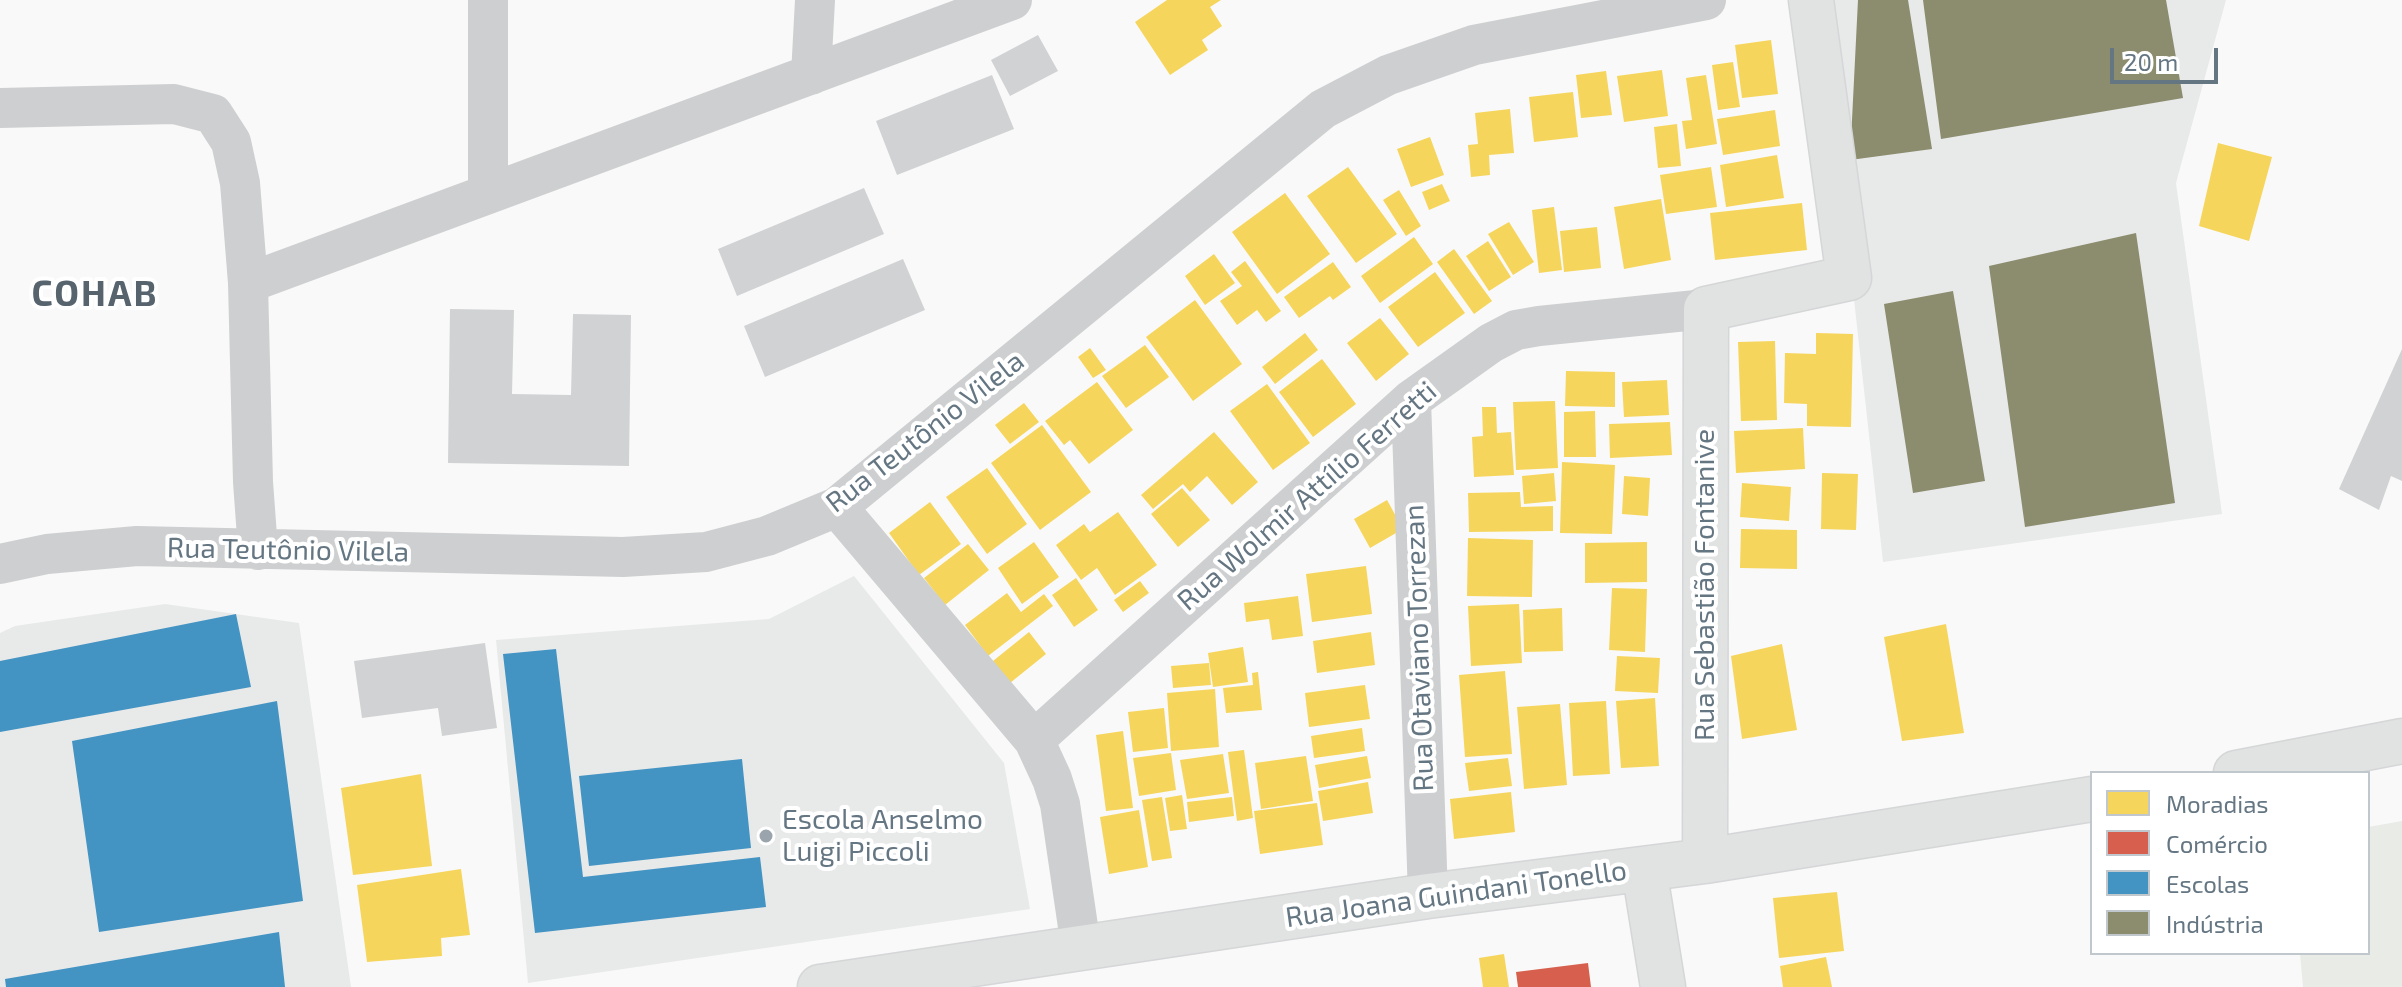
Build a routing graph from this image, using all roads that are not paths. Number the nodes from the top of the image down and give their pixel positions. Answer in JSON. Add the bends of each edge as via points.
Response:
{"nodes":[{"id":1,"x":488,"y":0,"type":"edge"},
{"id":2,"x":815,"y":0,"type":"edge"},
{"id":3,"x":1012,"y":0,"type":"edge"},
{"id":4,"x":1706,"y":0,"type":"edge"},
{"id":5,"x":1811,"y":0,"type":"edge"},
{"id":6,"x":811,"y":75,"type":"junction"},
{"id":7,"x":0,"y":108,"type":"edge"},
{"id":8,"x":488,"y":193,"type":"junction"},
{"id":9,"x":248,"y":283,"type":"junction"},
{"id":10,"x":1706,"y":309,"type":"junction"},
{"id":11,"x":1411,"y":400,"type":"junction"},
{"id":12,"x":837,"y":507,"type":"junction"},
{"id":13,"x":258,"y":550,"type":"junction"},
{"id":14,"x":0,"y":564,"type":"edge"},
{"id":15,"x":1034,"y":740,"type":"junction"},
{"id":16,"x":2402,"y":741,"type":"edge"},
{"id":17,"x":2246,"y":771,"type":"edge"},
{"id":18,"x":2090,"y":799,"type":"edge"},
{"id":19,"x":1705,"y":861,"type":"junction"},
{"id":20,"x":1644,"y":869,"type":"junction"},
{"id":21,"x":1428,"y":896,"type":"junction"},
{"id":22,"x":1081,"y":947,"type":"junction"},
{"id":23,"x":820,"y":987,"type":"edge"},
{"id":24,"x":1663,"y":987,"type":"edge"}],
"edges":[{"from":1,"to":8,"type":"street"},
{"from":2,"to":6,"type":"street"},
{"from":3,"to":6,"type":"street"},
{"from":4,"to":12,"type":"street","name":"Rua Teutônio Vilela","via":[[1474,45],[1388,75],[1323,109]]},
{"from":5,"to":10,"type":"main road","name":"Rua Wolmir Attílio Ferretti","via":[[1849,278]]},
{"from":6,"to":8,"type":"street"},
{"from":7,"to":9,"type":"street","via":[[174,104],[213,114],[231,142],[240,183]]},
{"from":8,"to":9,"type":"street"},
{"from":9,"to":13,"type":"street"},
{"from":10,"to":11,"type":"street","name":"Rua Wolmir Attílio Ferretti","via":[[1516,330]]},
{"from":10,"to":19,"type":"main road","name":"Rua Sebastião Fontanive"},
{"from":11,"to":15,"type":"street","name":"Rua Wolmir Attílio Ferretti"},
{"from":11,"to":21,"type":"street","name":"Rua Otaviano Torrezan"},
{"from":12,"to":13,"type":"street","name":"Rua Teutônio Vilela","via":[[767,536],[706,552],[623,557]]},
{"from":12,"to":15,"type":"street"},
{"from":13,"to":14,"type":"street","name":"Rua Teutônio Vilela","via":[[137,546]]},
{"from":15,"to":22,"type":"street","via":[[1060,804]]},
{"from":16,"to":17,"type":"main road"},
{"from":18,"to":19,"type":"main road","name":"Rua Joana Guindani Tonello"},
{"from":19,"to":20,"type":"main road","name":"Rua Joana Guindani Tonello"},
{"from":20,"to":21,"type":"main road","name":"Rua Joana Guindani Tonello"},
{"from":20,"to":24,"type":"main road"},
{"from":21,"to":22,"type":"main road","name":"Rua Joana Guindani Tonello"},
{"from":22,"to":23,"type":"main road","name":"Rua Joana Guindani Tonello"}]}
